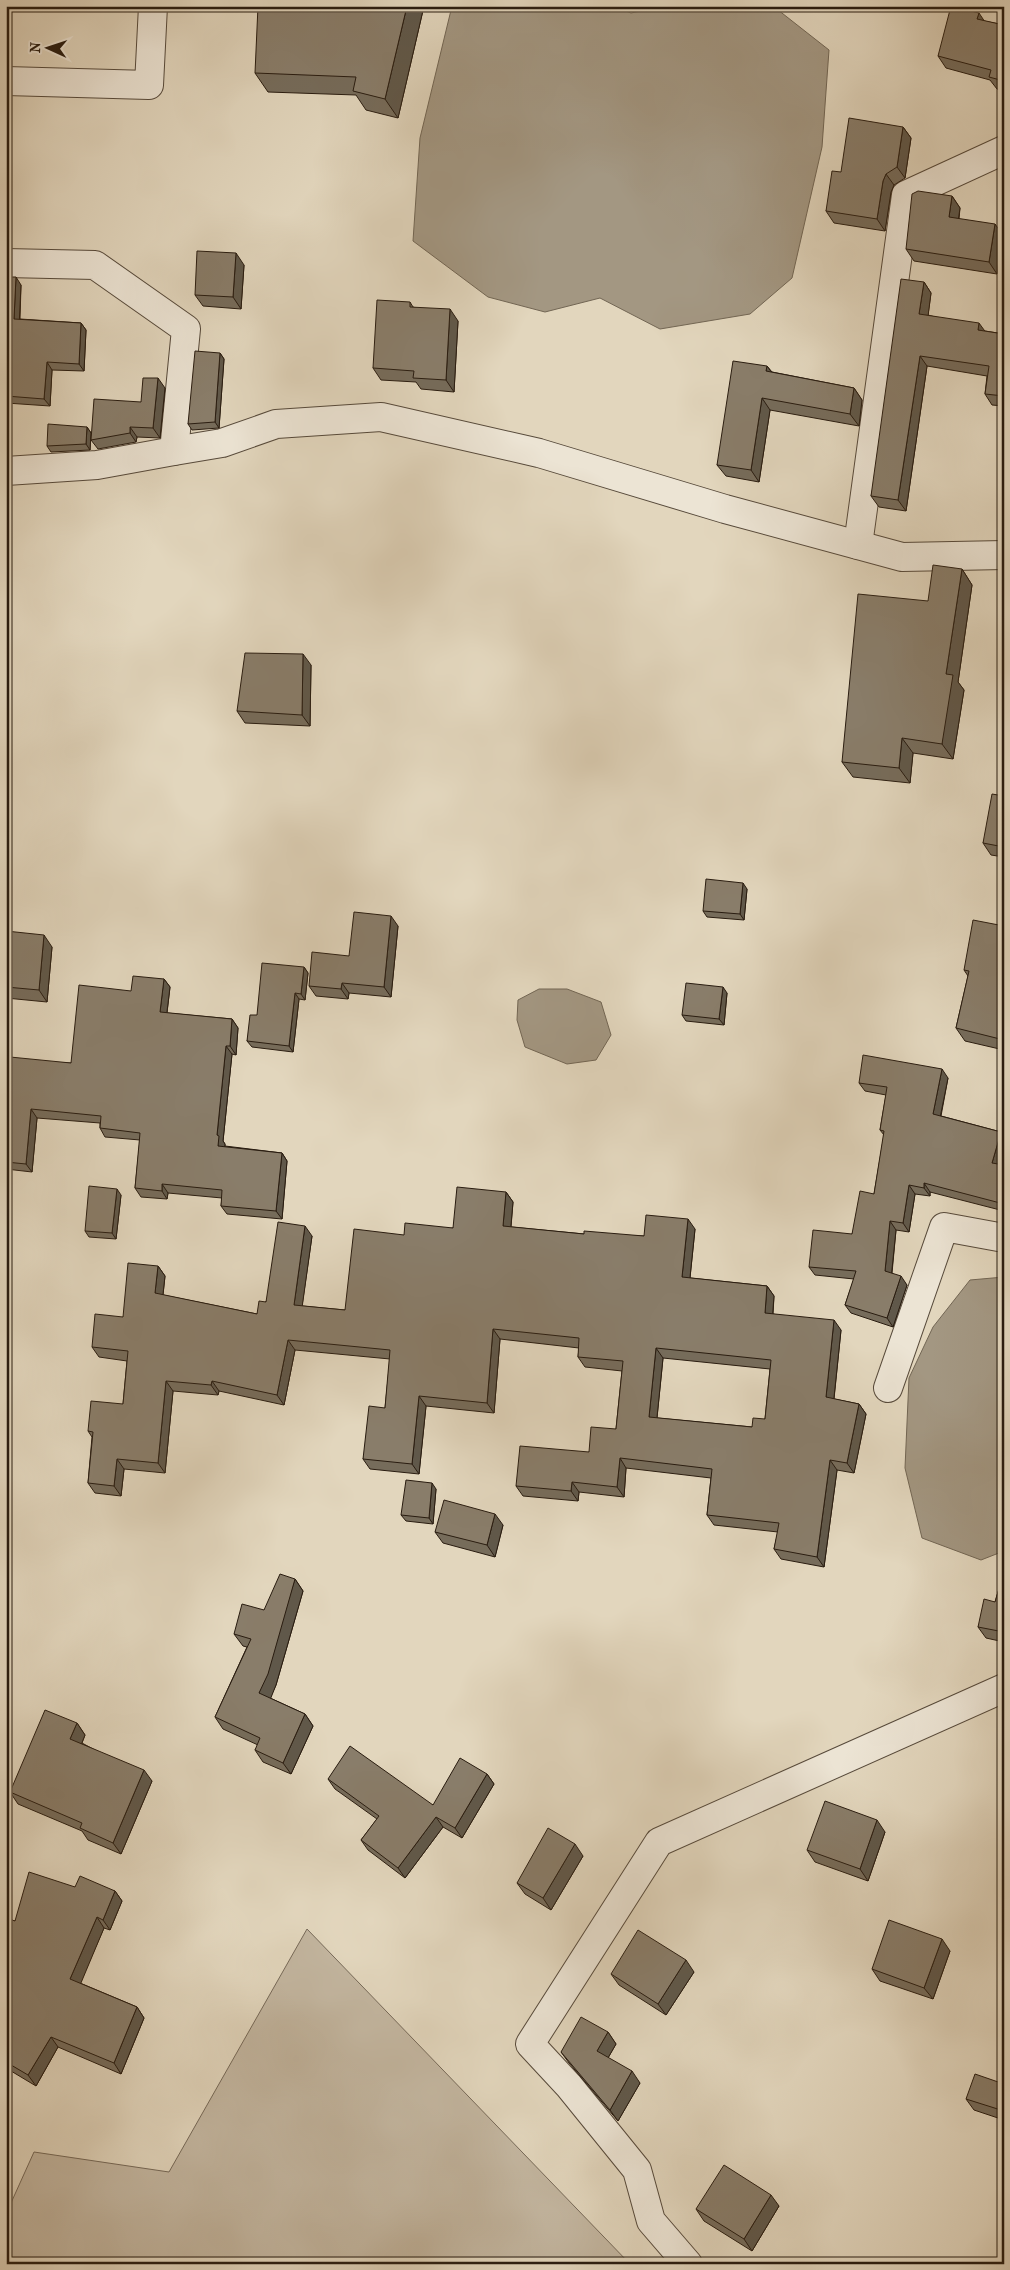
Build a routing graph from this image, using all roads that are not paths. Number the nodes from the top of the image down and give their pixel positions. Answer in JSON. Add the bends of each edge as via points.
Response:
{"nodes":[{"id":1,"x":153,"y":6,"type":"edge"},
{"id":2,"x":6,"y":82,"type":"edge"},
{"id":3,"x":1004,"y":150,"type":"edge"},
{"id":4,"x":6,"y":263,"type":"edge"},
{"id":5,"x":174,"y":452,"type":"junction"},
{"id":6,"x":6,"y":471,"type":"edge"},
{"id":7,"x":858,"y":545,"type":"junction"},
{"id":8,"x":1004,"y":555,"type":"edge"},
{"id":9,"x":1004,"y":1238,"type":"edge"},
{"id":10,"x":888,"y":1388,"type":"dead end"},
{"id":11,"x":1004,"y":1688,"type":"edge"},
{"id":12,"x":688,"y":2264,"type":"edge"}],
"edges":[{"from":1,"to":2,"type":"street","via":[[149,85]]},
{"from":3,"to":7,"type":"street","via":[[906,196]]},
{"from":4,"to":5,"type":"street","via":[[95,265],[186,329]]},
{"from":5,"to":6,"type":"street","via":[[97,465]]},
{"from":5,"to":7,"type":"street","via":[[222,443],[276,424],[381,418],[539,453]]},
{"from":7,"to":8,"type":"street","via":[[902,557]]},
{"from":9,"to":10,"type":"street","via":[[944,1227]]},
{"from":11,"to":12,"type":"street","via":[[659,1842],[530,2044],[569,2086],[637,2170],[651,2221]]}]}
